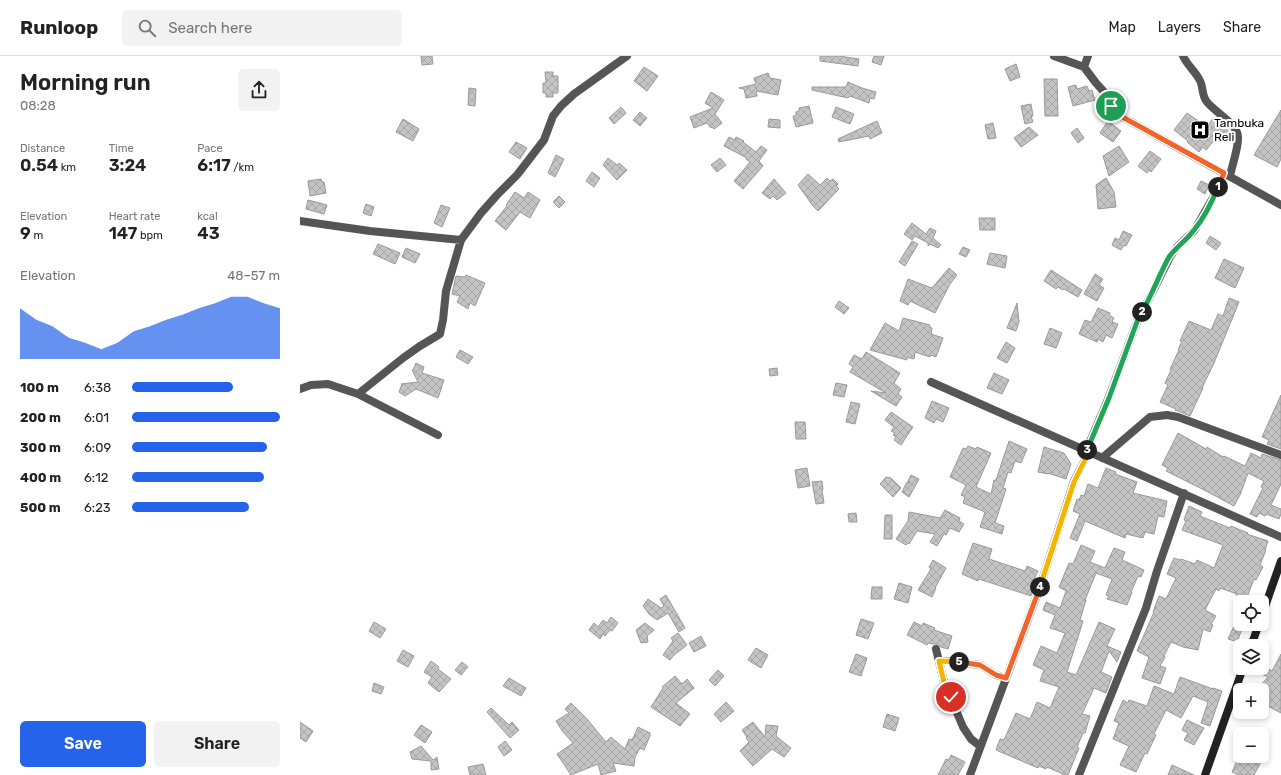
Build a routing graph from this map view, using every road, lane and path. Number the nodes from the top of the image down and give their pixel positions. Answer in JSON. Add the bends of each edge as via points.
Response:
{"nodes":[{"id":1,"x":627,"y":56,"type":"edge"},
{"id":2,"x":1054,"y":56,"type":"edge"},
{"id":3,"x":1088,"y":56,"type":"edge"},
{"id":4,"x":1183,"y":56,"type":"edge"},
{"id":5,"x":1084,"y":67,"type":"junction"},
{"id":6,"x":1227,"y":174,"type":"junction"},
{"id":7,"x":1281,"y":205,"type":"edge"},
{"id":8,"x":300,"y":221,"type":"edge"},
{"id":9,"x":461,"y":240,"type":"junction"},
{"id":10,"x":931,"y":382,"type":"dead end"},
{"id":11,"x":300,"y":389,"type":"edge"},
{"id":12,"x":358,"y":394,"type":"junction"},
{"id":13,"x":438,"y":435,"type":"dead end"},
{"id":14,"x":1088,"y":452,"type":"junction"},
{"id":15,"x":1281,"y":455,"type":"edge"},
{"id":16,"x":1102,"y":458,"type":"junction"},
{"id":17,"x":1184,"y":493,"type":"junction"},
{"id":18,"x":1281,"y":537,"type":"edge"},
{"id":19,"x":1281,"y":561,"type":"edge"},
{"id":20,"x":1269,"y":595,"type":"edge"},
{"id":21,"x":936,"y":649,"type":"dead end"},
{"id":22,"x":939,"y":661,"type":"junction"},
{"id":23,"x":1241,"y":675,"type":"edge"},
{"id":24,"x":1006,"y":678,"type":"junction"},
{"id":25,"x":980,"y":746,"type":"junction"},
{"id":26,"x":970,"y":775,"type":"edge"},
{"id":27,"x":1079,"y":775,"type":"edge"},
{"id":28,"x":1205,"y":775,"type":"edge"}],
"edges":[{"from":1,"to":9,"type":"street","via":[[561,106],[553,116],[544,140]]},
{"from":2,"to":5,"type":"street"},
{"from":3,"to":5,"type":"street"},
{"from":4,"to":6,"type":"street","via":[[1199,78],[1206,101],[1237,131],[1238,142]]},
{"from":5,"to":6,"type":"street","via":[[1106,94],[1117,114]]},
{"from":6,"to":7,"type":"street"},
{"from":6,"to":14,"type":"street","via":[[1194,231],[1170,257],[1138,319]]},
{"from":8,"to":9,"type":"street","via":[[376,232]]},
{"from":9,"to":12,"type":"street","via":[[446,291],[440,334],[403,358]]},
{"from":10,"to":14,"type":"street"},
{"from":11,"to":12,"type":"street","via":[[311,385],[328,384]]},
{"from":12,"to":13,"type":"street"},
{"from":14,"to":16,"type":"street"},
{"from":14,"to":24,"type":"street","via":[[1074,482],[1039,590]]},
{"from":15,"to":16,"type":"street","via":[[1178,416],[1167,415],[1150,417]]},
{"from":16,"to":17,"type":"street"},
{"from":17,"to":18,"type":"street"},
{"from":17,"to":27,"type":"street","via":[[1146,608]]},
{"from":19,"to":20,"type":"street"},
{"from":21,"to":22,"type":"street"},
{"from":22,"to":24,"type":"street","via":[[980,665]]},
{"from":22,"to":25,"type":"street","via":[[944,682],[964,727],[971,739]]},
{"from":23,"to":28,"type":"street"},
{"from":24,"to":25,"type":"street"},
{"from":25,"to":26,"type":"street"}]}
